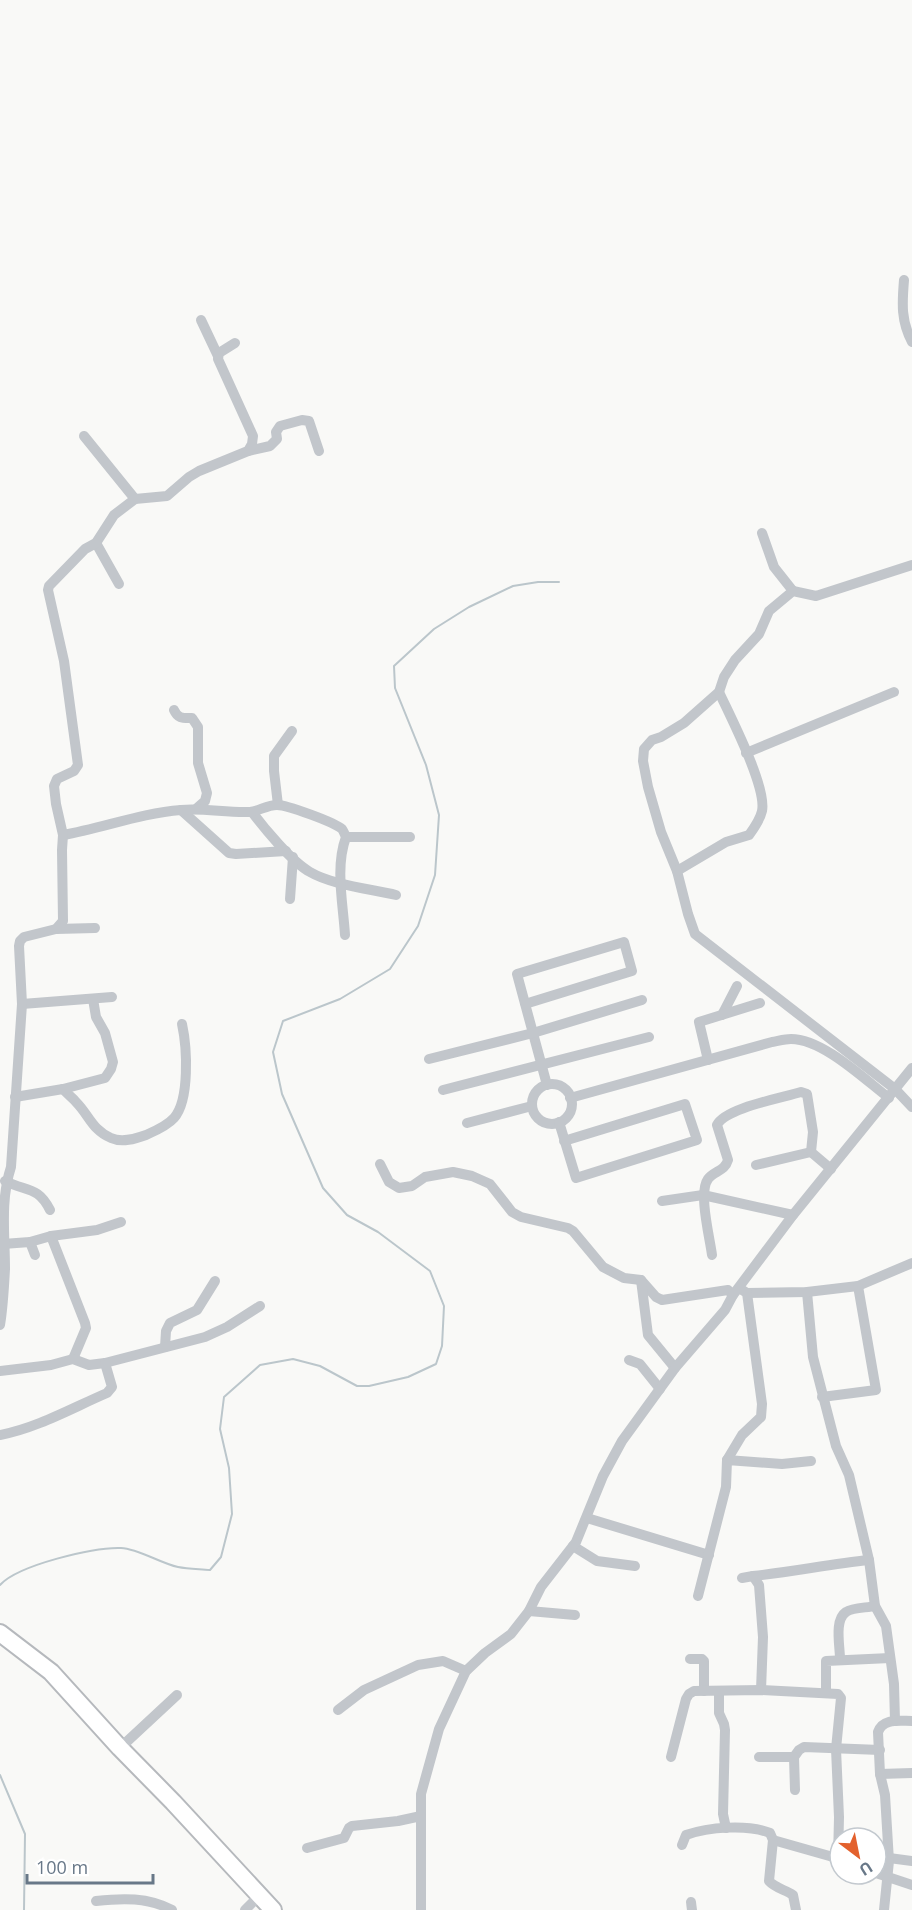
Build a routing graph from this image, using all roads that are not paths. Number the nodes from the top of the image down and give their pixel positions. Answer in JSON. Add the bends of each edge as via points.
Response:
{"nodes":[{"id":1,"x":904,"y":280,"type":"dead end"},
{"id":2,"x":201,"y":320,"type":"dead end"},
{"id":3,"x":912,"y":342,"type":"edge"},
{"id":4,"x":235,"y":343,"type":"dead end"},
{"id":5,"x":218,"y":356,"type":"junction"},
{"id":6,"x":84,"y":436,"type":"dead end"},
{"id":7,"x":249,"y":451,"type":"junction"},
{"id":8,"x":319,"y":451,"type":"dead end"},
{"id":9,"x":135,"y":499,"type":"junction"},
{"id":10,"x":762,"y":533,"type":"dead end"},
{"id":11,"x":96,"y":543,"type":"junction"},
{"id":12,"x":912,"y":565,"type":"edge"},
{"id":13,"x":119,"y":584,"type":"dead end"},
{"id":14,"x":793,"y":591,"type":"junction"},
{"id":15,"x":719,"y":692,"type":"junction"},
{"id":16,"x":894,"y":692,"type":"dead end"},
{"id":17,"x":174,"y":710,"type":"dead end"},
{"id":18,"x":292,"y":731,"type":"dead end"},
{"id":19,"x":746,"y":753,"type":"junction"},
{"id":20,"x":278,"y":805,"type":"junction"},
{"id":21,"x":196,"y":809,"type":"junction"},
{"id":22,"x":181,"y":810,"type":"junction"},
{"id":23,"x":252,"y":812,"type":"junction"},
{"id":24,"x":63,"y":835,"type":"junction"},
{"id":25,"x":346,"y":837,"type":"junction"},
{"id":26,"x":410,"y":837,"type":"dead end"},
{"id":27,"x":290,"y":854,"type":"junction"},
{"id":28,"x":677,"y":871,"type":"junction"},
{"id":29,"x":341,"y":882,"type":"junction"},
{"id":30,"x":396,"y":895,"type":"dead end"},
{"id":31,"x":290,"y":899,"type":"dead end"},
{"id":32,"x":94,"y":928,"type":"dead end"},
{"id":33,"x":56,"y":929,"type":"junction"},
{"id":34,"x":345,"y":935,"type":"dead end"},
{"id":35,"x":737,"y":986,"type":"dead end"},
{"id":36,"x":112,"y":996,"type":"dead end"},
{"id":37,"x":93,"y":999,"type":"junction"},
{"id":38,"x":642,"y":1000,"type":"dead end"},
{"id":39,"x":760,"y":1003,"type":"dead end"},
{"id":40,"x":22,"y":1004,"type":"junction"},
{"id":41,"x":525,"y":1004,"type":"junction"},
{"id":42,"x":722,"y":1015,"type":"junction"},
{"id":43,"x":182,"y":1024,"type":"dead end"},
{"id":44,"x":533,"y":1033,"type":"junction"},
{"id":45,"x":649,"y":1037,"type":"dead end"},
{"id":46,"x":429,"y":1059,"type":"dead end"},
{"id":47,"x":708,"y":1060,"type":"junction"},
{"id":48,"x":542,"y":1065,"type":"junction"},
{"id":49,"x":912,"y":1068,"type":"edge"},
{"id":50,"x":547,"y":1085,"type":"junction"},
{"id":51,"x":63,"y":1089,"type":"junction"},
{"id":52,"x":443,"y":1090,"type":"dead end"},
{"id":53,"x":892,"y":1093,"type":"junction"},
{"id":54,"x":15,"y":1097,"type":"junction"},
{"id":55,"x":570,"y":1098,"type":"junction"},
{"id":56,"x":532,"y":1106,"type":"junction"},
{"id":57,"x":912,"y":1107,"type":"edge"},
{"id":58,"x":558,"y":1122,"type":"junction"},
{"id":59,"x":467,"y":1123,"type":"dead end"},
{"id":60,"x":564,"y":1141,"type":"junction"},
{"id":61,"x":811,"y":1152,"type":"junction"},
{"id":62,"x":380,"y":1164,"type":"dead end"},
{"id":63,"x":756,"y":1166,"type":"dead end"},
{"id":64,"x":831,"y":1169,"type":"junction"},
{"id":65,"x":5,"y":1181,"type":"junction"},
{"id":66,"x":703,"y":1194,"type":"junction"},
{"id":67,"x":662,"y":1201,"type":"dead end"},
{"id":68,"x":50,"y":1210,"type":"dead end"},
{"id":69,"x":793,"y":1215,"type":"junction"},
{"id":70,"x":121,"y":1222,"type":"dead end"},
{"id":71,"x":51,"y":1236,"type":"junction"},
{"id":72,"x":30,"y":1242,"type":"junction"},
{"id":73,"x":3,"y":1245,"type":"junction"},
{"id":74,"x":34,"y":1255,"type":"dead end"},
{"id":75,"x":712,"y":1255,"type":"dead end"},
{"id":76,"x":912,"y":1263,"type":"edge"},
{"id":77,"x":641,"y":1280,"type":"junction"},
{"id":78,"x":215,"y":1281,"type":"dead end"},
{"id":79,"x":858,"y":1286,"type":"junction"},
{"id":80,"x":740,"y":1292,"type":"junction"},
{"id":81,"x":807,"y":1292,"type":"junction"},
{"id":82,"x":260,"y":1306,"type":"dead end"},
{"id":83,"x":0,"y":1325,"type":"edge"},
{"id":84,"x":165,"y":1347,"type":"junction"},
{"id":85,"x":73,"y":1359,"type":"junction"},
{"id":86,"x":629,"y":1360,"type":"dead end"},
{"id":87,"x":105,"y":1363,"type":"junction"},
{"id":88,"x":675,"y":1368,"type":"junction"},
{"id":89,"x":0,"y":1371,"type":"edge"},
{"id":90,"x":660,"y":1389,"type":"junction"},
{"id":91,"x":822,"y":1397,"type":"junction"},
{"id":92,"x":0,"y":1435,"type":"edge"},
{"id":93,"x":727,"y":1460,"type":"junction"},
{"id":94,"x":811,"y":1461,"type":"dead end"},
{"id":95,"x":587,"y":1518,"type":"junction"},
{"id":96,"x":573,"y":1546,"type":"junction"},
{"id":97,"x":709,"y":1555,"type":"junction"},
{"id":98,"x":869,"y":1560,"type":"junction"},
{"id":99,"x":635,"y":1566,"type":"dead end"},
{"id":100,"x":698,"y":1596,"type":"dead end"},
{"id":101,"x":875,"y":1606,"type":"junction"},
{"id":102,"x":529,"y":1611,"type":"junction"},
{"id":103,"x":575,"y":1615,"type":"dead end"},
{"id":104,"x":0,"y":1633,"type":"edge"},
{"id":105,"x":890,"y":1658,"type":"junction"},
{"id":106,"x":690,"y":1659,"type":"dead end"},
{"id":107,"x":840,"y":1659,"type":"junction"},
{"id":108,"x":466,"y":1671,"type":"junction"},
{"id":109,"x":704,"y":1690,"type":"junction"},
{"id":110,"x":761,"y":1690,"type":"junction"},
{"id":111,"x":719,"y":1691,"type":"junction"},
{"id":112,"x":826,"y":1693,"type":"junction"},
{"id":113,"x":177,"y":1695,"type":"dead end"},
{"id":114,"x":338,"y":1710,"type":"dead end"},
{"id":115,"x":912,"y":1720,"type":"edge"},
{"id":116,"x":895,"y":1721,"type":"junction"},
{"id":117,"x":120,"y":1748,"type":"junction"},
{"id":118,"x":836,"y":1749,"type":"junction"},
{"id":119,"x":880,"y":1750,"type":"junction"},
{"id":120,"x":671,"y":1757,"type":"dead end"},
{"id":121,"x":759,"y":1757,"type":"dead end"},
{"id":122,"x":794,"y":1757,"type":"junction"},
{"id":123,"x":912,"y":1773,"type":"edge"},
{"id":124,"x":880,"y":1774,"type":"junction"},
{"id":125,"x":795,"y":1790,"type":"dead end"},
{"id":126,"x":421,"y":1816,"type":"junction"},
{"id":127,"x":839,"y":1826,"type":"edge"},
{"id":128,"x":726,"y":1828,"type":"junction"},
{"id":129,"x":773,"y":1840,"type":"junction"},
{"id":130,"x":682,"y":1845,"type":"dead end"},
{"id":131,"x":307,"y":1848,"type":"dead end"},
{"id":132,"x":828,"y":1856,"type":"edge"},
{"id":133,"x":889,"y":1858,"type":"junction"},
{"id":134,"x":912,"y":1861,"type":"edge"},
{"id":135,"x":889,"y":1877,"type":"junction"},
{"id":136,"x":912,"y":1885,"type":"edge"},
{"id":137,"x":260,"y":1895,"type":"junction"},
{"id":138,"x":96,"y":1901,"type":"dead end"},
{"id":139,"x":172,"y":1910,"type":"edge"},
{"id":140,"x":245,"y":1910,"type":"edge"},
{"id":141,"x":273,"y":1910,"type":"edge"},
{"id":142,"x":421,"y":1910,"type":"edge"},
{"id":143,"x":796,"y":1910,"type":"edge"},
{"id":144,"x":884,"y":1910,"type":"edge"}],
"edges":[{"from":1,"to":3,"type":"street","via":[[904,328]]},
{"from":2,"to":5,"type":"street"},
{"from":4,"to":5,"type":"street"},
{"from":5,"to":7,"type":"street","via":[[253,436]]},
{"from":6,"to":9,"type":"street"},
{"from":7,"to":8,"type":"street","via":[[270,446],[277,439],[280,426],[302,420],[309,421]]},
{"from":7,"to":9,"type":"street","via":[[199,471],[167,496]]},
{"from":9,"to":11,"type":"street","via":[[114,515]]},
{"from":10,"to":14,"type":"street","via":[[774,567]]},
{"from":11,"to":13,"type":"street"},
{"from":11,"to":24,"type":"street","via":[[74,558],[48,590],[64,661],[78,765],[54,786]]},
{"from":12,"to":14,"type":"street","via":[[816,596]]},
{"from":14,"to":15,"type":"street","via":[[769,611],[759,634],[724,677]]},
{"from":15,"to":19,"type":"street"},
{"from":15,"to":28,"type":"street","via":[[684,723],[652,740],[644,749],[648,787]]},
{"from":16,"to":19,"type":"street"},
{"from":17,"to":21,"type":"street","via":[[179,717],[192,718],[198,727],[198,763],[207,793]]},
{"from":18,"to":20,"type":"street","via":[[274,756]]},
{"from":19,"to":28,"type":"street","via":[[763,803],[755,827],[749,836],[726,842]]},
{"from":20,"to":23,"type":"street"},
{"from":20,"to":25,"type":"street","via":[[329,821],[342,829]]},
{"from":21,"to":22,"type":"street"},
{"from":21,"to":23,"type":"street"},
{"from":22,"to":24,"type":"street"},
{"from":22,"to":27,"type":"street","via":[[229,853]]},
{"from":23,"to":27,"type":"street"},
{"from":24,"to":33,"type":"street","via":[[64,918]]},
{"from":25,"to":26,"type":"street"},
{"from":25,"to":29,"type":"street"},
{"from":27,"to":29,"type":"street","via":[[308,872]]},
{"from":27,"to":31,"type":"street"},
{"from":28,"to":53,"type":"street","via":[[695,934]]},
{"from":29,"to":30,"type":"street"},
{"from":29,"to":34,"type":"street"},
{"from":32,"to":33,"type":"street"},
{"from":33,"to":40,"type":"street","via":[[20,941]]},
{"from":35,"to":42,"type":"street"},
{"from":36,"to":37,"type":"street"},
{"from":37,"to":40,"type":"street"},
{"from":37,"to":51,"type":"street","via":[[96,1017],[105,1033],[111,1068],[105,1078]]},
{"from":38,"to":44,"type":"street"},
{"from":39,"to":42,"type":"street"},
{"from":40,"to":54,"type":"street"},
{"from":41,"to":41,"type":"street","via":[[517,974],[624,942],[632,971]]},
{"from":41,"to":44,"type":"street"},
{"from":42,"to":47,"type":"street","via":[[699,1022]]},
{"from":43,"to":51,"type":"street","via":[[182,1102],[174,1118],[155,1131],[131,1140],[113,1139],[98,1131]]},
{"from":44,"to":46,"type":"street"},
{"from":44,"to":48,"type":"street"},
{"from":45,"to":48,"type":"street"},
{"from":47,"to":53,"type":"street","via":[[792,1039],[810,1043]]},
{"from":47,"to":55,"type":"street"},
{"from":48,"to":50,"type":"street"},
{"from":48,"to":52,"type":"street"},
{"from":49,"to":53,"type":"street"},
{"from":50,"to":55,"type":"street","via":[[562,1087]]},
{"from":50,"to":56,"type":"street","via":[[535,1094]]},
{"from":51,"to":54,"type":"street"},
{"from":53,"to":57,"type":"street"},
{"from":53,"to":64,"type":"street"},
{"from":54,"to":65,"type":"street","via":[[11,1167]]},
{"from":55,"to":58,"type":"street","via":[[569,1114]]},
{"from":56,"to":58,"type":"street","via":[[542,1121]]},
{"from":56,"to":59,"type":"street"},
{"from":58,"to":60,"type":"street"},
{"from":60,"to":60,"type":"street","via":[[576,1178],[697,1140],[685,1104]]},
{"from":61,"to":63,"type":"street"},
{"from":61,"to":64,"type":"street"},
{"from":61,"to":66,"type":"street","via":[[807,1094],[801,1092],[734,1112],[717,1125],[727,1164],[707,1180]]},
{"from":62,"to":77,"type":"street","via":[[389,1182],[399,1188],[425,1177],[453,1172],[472,1176],[490,1184],[512,1212],[568,1228],[603,1267],[624,1278]]},
{"from":64,"to":69,"type":"street"},
{"from":65,"to":68,"type":"street","via":[[37,1192]]},
{"from":65,"to":73,"type":"street","via":[[1,1206]]},
{"from":66,"to":67,"type":"street"},
{"from":66,"to":69,"type":"street"},
{"from":66,"to":75,"type":"street"},
{"from":69,"to":80,"type":"street"},
{"from":70,"to":71,"type":"street","via":[[97,1230]]},
{"from":71,"to":72,"type":"street"},
{"from":71,"to":85,"type":"street","via":[[86,1328]]},
{"from":72,"to":73,"type":"street"},
{"from":72,"to":74,"type":"street"},
{"from":73,"to":83,"type":"street"},
{"from":76,"to":79,"type":"street"},
{"from":77,"to":80,"type":"street","via":[[662,1299],[728,1290]]},
{"from":77,"to":88,"type":"street","via":[[648,1335]]},
{"from":78,"to":84,"type":"street","via":[[196,1310],[170,1323]]},
{"from":79,"to":81,"type":"street"},
{"from":79,"to":91,"type":"street","via":[[876,1390]]},
{"from":80,"to":81,"type":"street"},
{"from":80,"to":88,"type":"street"},
{"from":80,"to":93,"type":"street","via":[[762,1404],[761,1417],[742,1435]]},
{"from":81,"to":91,"type":"street","via":[[813,1357]]},
{"from":82,"to":84,"type":"street","via":[[205,1337]]},
{"from":84,"to":87,"type":"street"},
{"from":85,"to":87,"type":"street","via":[[89,1365]]},
{"from":85,"to":89,"type":"street"},
{"from":86,"to":90,"type":"street","via":[[640,1364]]},
{"from":87,"to":92,"type":"street","via":[[111,1387],[107,1393],[37,1424]]},
{"from":88,"to":90,"type":"street"},
{"from":90,"to":95,"type":"street","via":[[606,1469]]},
{"from":91,"to":98,"type":"street","via":[[849,1475]]},
{"from":93,"to":94,"type":"street","via":[[782,1464]]},
{"from":93,"to":97,"type":"street","via":[[726,1487]]},
{"from":95,"to":96,"type":"street"},
{"from":95,"to":97,"type":"street"},
{"from":96,"to":99,"type":"street","via":[[597,1560]]},
{"from":96,"to":102,"type":"street","via":[[541,1587]]},
{"from":97,"to":100,"type":"street"},
{"from":98,"to":101,"type":"street"},
{"from":98,"to":110,"type":"street","via":[[748,1577],[759,1585],[763,1637]]},
{"from":101,"to":105,"type":"street","via":[[886,1626]]},
{"from":101,"to":107,"type":"street","via":[[843,1614],[839,1623]]},
{"from":102,"to":103,"type":"street"},
{"from":102,"to":108,"type":"street","via":[[510,1634]]},
{"from":104,"to":117,"type":"highway","via":[[51,1672]]},
{"from":105,"to":107,"type":"street"},
{"from":105,"to":116,"type":"street"},
{"from":106,"to":109,"type":"street","via":[[704,1661]]},
{"from":107,"to":112,"type":"street","via":[[826,1660]]},
{"from":108,"to":114,"type":"street","via":[[443,1661],[418,1665],[364,1690]]},
{"from":108,"to":126,"type":"street","via":[[439,1729],[421,1794]]},
{"from":109,"to":111,"type":"street"},
{"from":109,"to":120,"type":"street","via":[[689,1694]]},
{"from":110,"to":111,"type":"street"},
{"from":110,"to":112,"type":"street"},
{"from":111,"to":128,"type":"street","via":[[718,1713],[725,1730]]},
{"from":112,"to":118,"type":"street","via":[[841,1698]]},
{"from":113,"to":117,"type":"street"},
{"from":115,"to":116,"type":"street"},
{"from":116,"to":119,"type":"street","via":[[880,1727]]},
{"from":117,"to":137,"type":"highway"},
{"from":118,"to":119,"type":"street"},
{"from":118,"to":122,"type":"street","via":[[804,1747]]},
{"from":118,"to":127,"type":"street"},
{"from":119,"to":124,"type":"street"},
{"from":121,"to":122,"type":"street"},
{"from":122,"to":125,"type":"street"},
{"from":123,"to":124,"type":"street"},
{"from":124,"to":133,"type":"street"},
{"from":126,"to":131,"type":"street","via":[[354,1826],[345,1838]]},
{"from":126,"to":142,"type":"street"},
{"from":128,"to":129,"type":"street","via":[[760,1829],[770,1833]]},
{"from":128,"to":130,"type":"street","via":[[686,1834]]},
{"from":129,"to":132,"type":"street"},
{"from":129,"to":143,"type":"street","via":[[769,1881],[793,1894]]},
{"from":133,"to":134,"type":"street"},
{"from":133,"to":135,"type":"street"},
{"from":135,"to":136,"type":"street"},
{"from":135,"to":144,"type":"street"},
{"from":137,"to":140,"type":"street"},
{"from":137,"to":141,"type":"highway"},
{"from":138,"to":139,"type":"street","via":[[142,1899]]}]}
